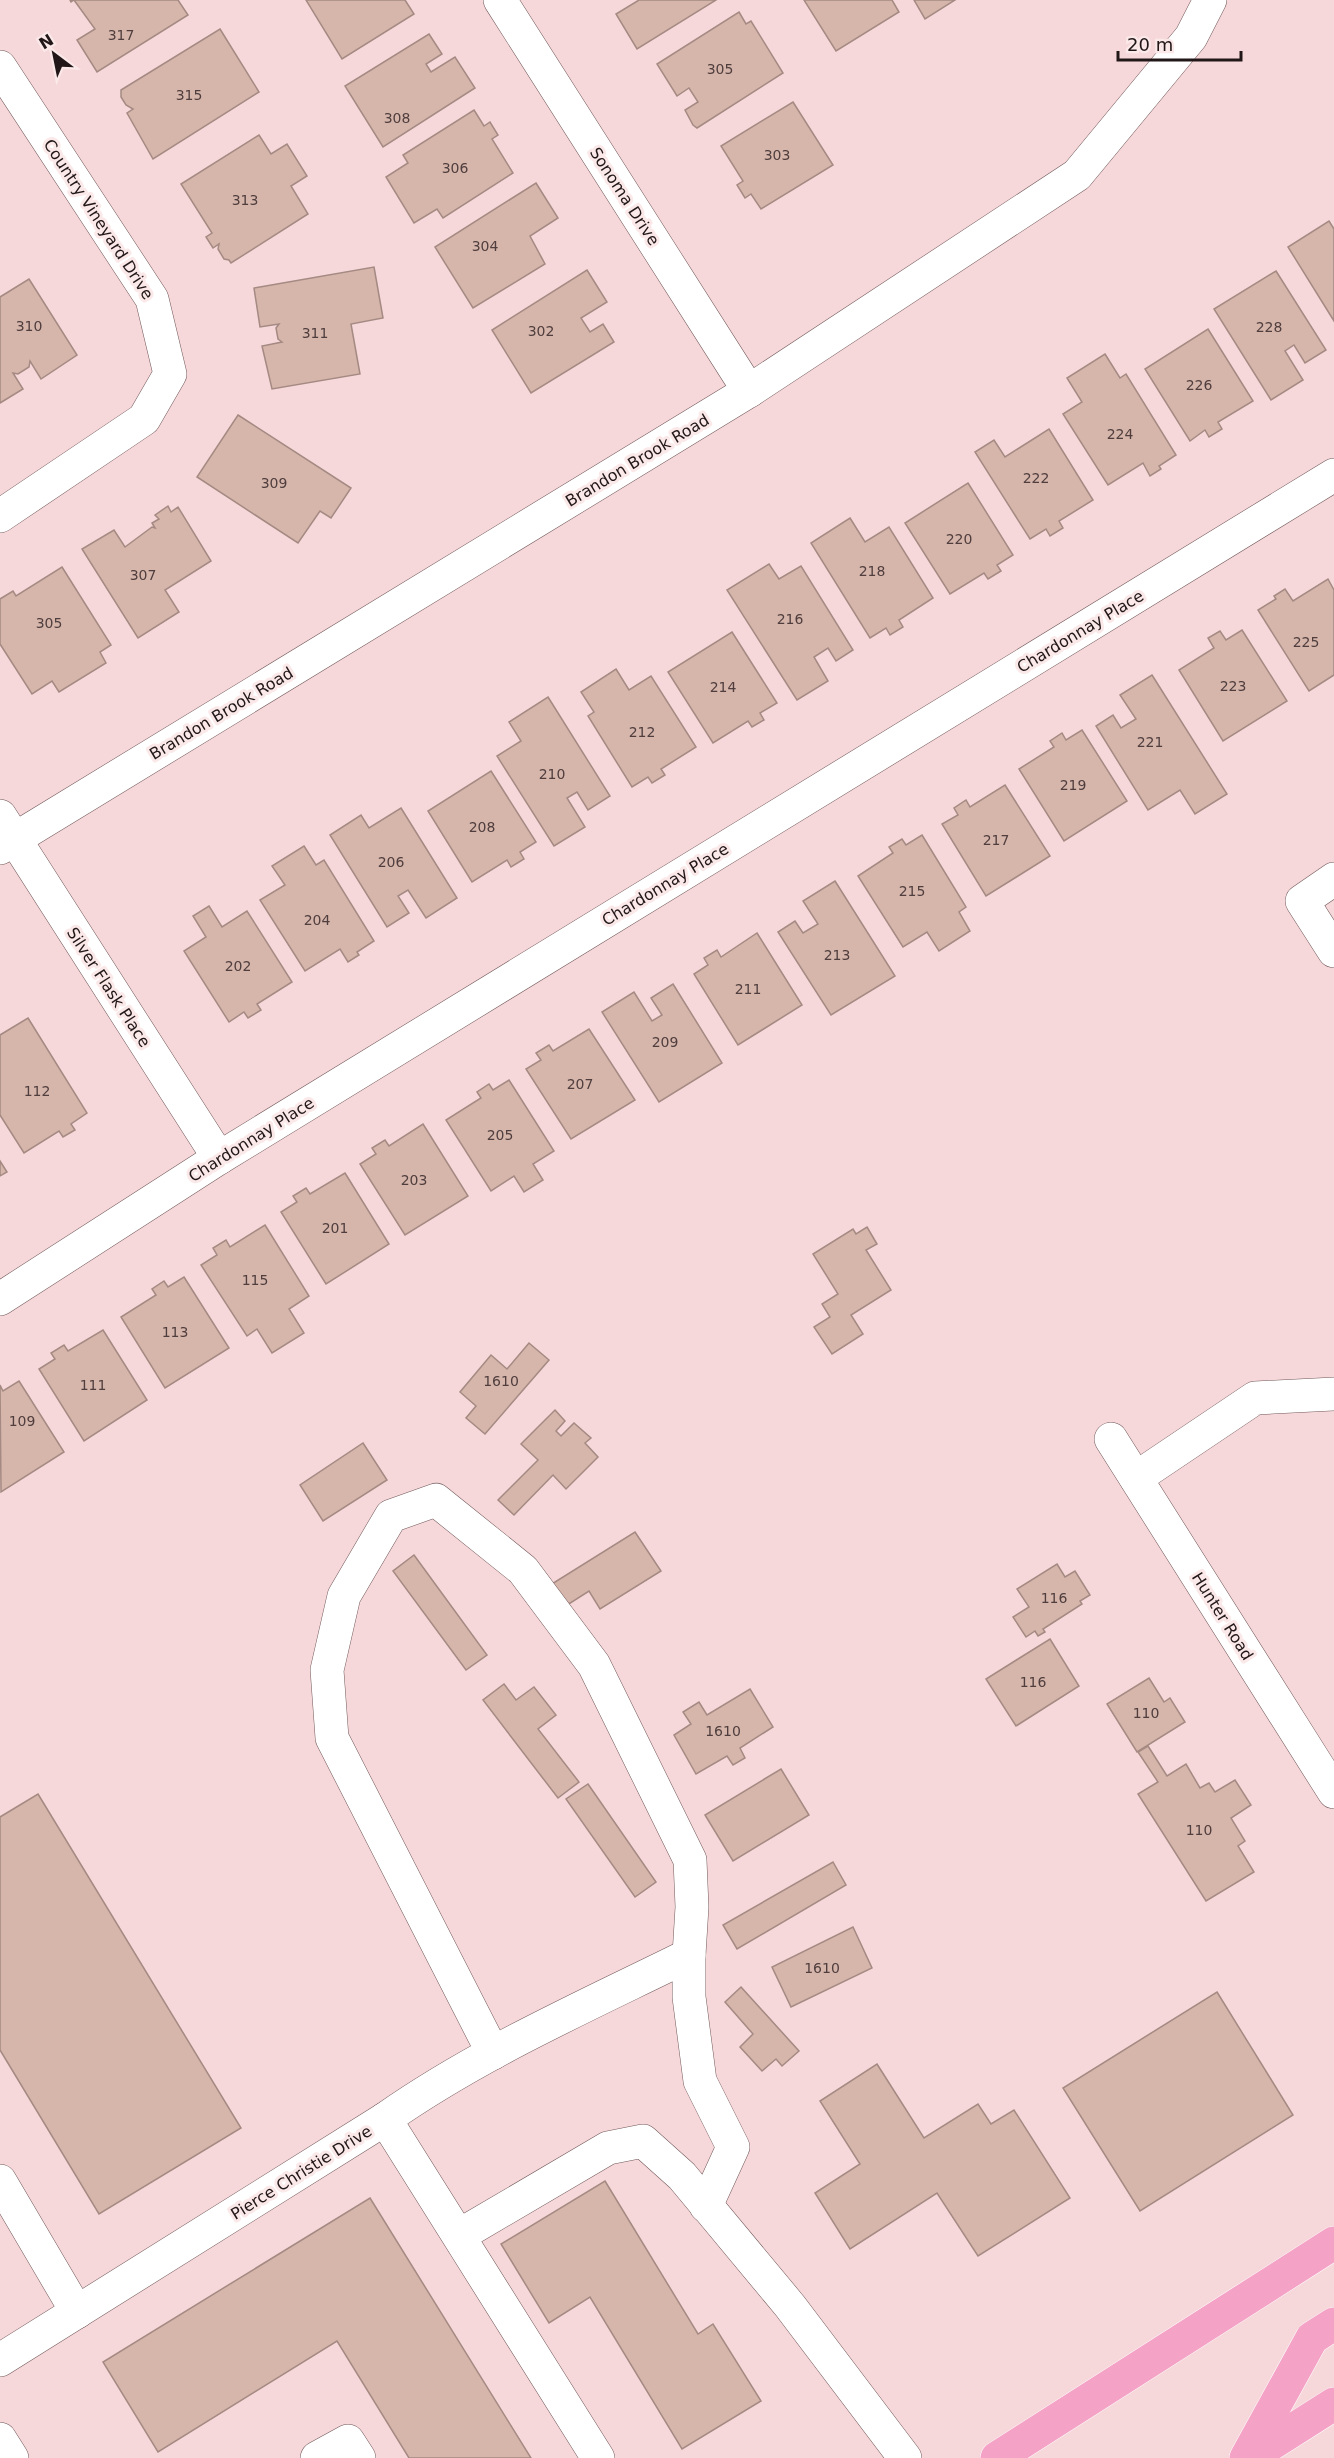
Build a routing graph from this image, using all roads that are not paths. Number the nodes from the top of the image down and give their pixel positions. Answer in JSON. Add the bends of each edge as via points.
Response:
{"nodes":[{"id":1,"x":500,"y":0,"type":"edge"},
{"id":2,"x":1210,"y":0,"type":"edge"},
{"id":3,"x":0,"y":67,"type":"edge"},
{"id":4,"x":750,"y":392,"type":"junction"},
{"id":5,"x":1334,"y":475,"type":"edge"},
{"id":6,"x":0,"y":516,"type":"edge"},
{"id":7,"x":5,"y":834,"type":"edge"},
{"id":8,"x":1334,"y":879,"type":"edge"},
{"id":9,"x":1334,"y":951,"type":"edge"},
{"id":10,"x":219,"y":1158,"type":"junction"},
{"id":11,"x":0,"y":1299,"type":"edge"},
{"id":12,"x":1334,"y":1394,"type":"edge"},
{"id":13,"x":1111,"y":1440,"type":"dead end"},
{"id":14,"x":1136,"y":1478,"type":"junction"},
{"id":15,"x":1334,"y":1792,"type":"edge"},
{"id":16,"x":688,"y":1955,"type":"junction"},
{"id":17,"x":493,"y":2053,"type":"junction"},
{"id":18,"x":385,"y":2119,"type":"junction"},
{"id":19,"x":0,"y":2181,"type":"edge"},
{"id":20,"x":706,"y":2206,"type":"junction"},
{"id":21,"x":460,"y":2235,"type":"junction"},
{"id":22,"x":1334,"y":2243,"type":"edge"},
{"id":23,"x":77,"y":2312,"type":"junction"},
{"id":24,"x":1334,"y":2324,"type":"edge"},
{"id":25,"x":0,"y":2360,"type":"edge"},
{"id":26,"x":1334,"y":2404,"type":"edge"},
{"id":27,"x":0,"y":2439,"type":"edge"},
{"id":28,"x":353,"y":2449,"type":"edge"},
{"id":29,"x":12,"y":2458,"type":"edge"},
{"id":30,"x":317,"y":2458,"type":"edge"},
{"id":31,"x":598,"y":2458,"type":"edge"},
{"id":32,"x":905,"y":2458,"type":"edge"},
{"id":33,"x":997,"y":2458,"type":"edge"},
{"id":34,"x":1247,"y":2458,"type":"edge"}],
"edges":[{"from":1,"to":4,"type":"street","name":"Sonoma Drive"},
{"from":2,"to":4,"type":"street","name":"Brandon Brook Road","via":[[1191,37],[1077,175]]},
{"from":3,"to":6,"type":"street","name":"Country Vineyard Drive","via":[[152,299],[170,374],[144,419]]},
{"from":4,"to":7,"type":"street","name":"Brandon Brook Road"},
{"from":5,"to":10,"type":"street","name":"Chardonnay Place"},
{"from":7,"to":10,"type":"street","name":"Silver Flask Place"},
{"from":8,"to":9,"type":"street","via":[[1302,901]]},
{"from":10,"to":11,"type":"street","name":"Chardonnay Place"},
{"from":12,"to":14,"type":"street","via":[[1254,1398]]},
{"from":13,"to":14,"type":"street","name":"Hunter Road"},
{"from":14,"to":15,"type":"street","name":"Hunter Road"},
{"from":16,"to":17,"type":"street"},
{"from":16,"to":17,"type":"street","via":[[690,1860],[594,1665],[522,1570],[436,1500],[392,1516],[344,1596],[327,1670],[332,1738]]},
{"from":16,"to":20,"type":"street","via":[[700,2081],[733,2147]]},
{"from":17,"to":18,"type":"street"},
{"from":18,"to":21,"type":"street","name":"Pierce Christie Drive"},
{"from":18,"to":23,"type":"street","name":"Pierce Christie Drive"},
{"from":19,"to":23,"type":"street"},
{"from":20,"to":21,"type":"street","via":[[682,2176],[643,2140],[608,2148]]},
{"from":20,"to":32,"type":"street","via":[[790,2306]]},
{"from":21,"to":31,"type":"street","name":"Pierce Christie Drive"},
{"from":22,"to":33,"type":"highway"},
{"from":23,"to":25,"type":"street","name":"Pierce Christie Drive"},
{"from":24,"to":34,"type":"highway","via":[[1312,2338]]},
{"from":26,"to":34,"type":"highway"},
{"from":27,"to":29,"type":"street"},
{"from":28,"to":30,"type":"street"}]}
